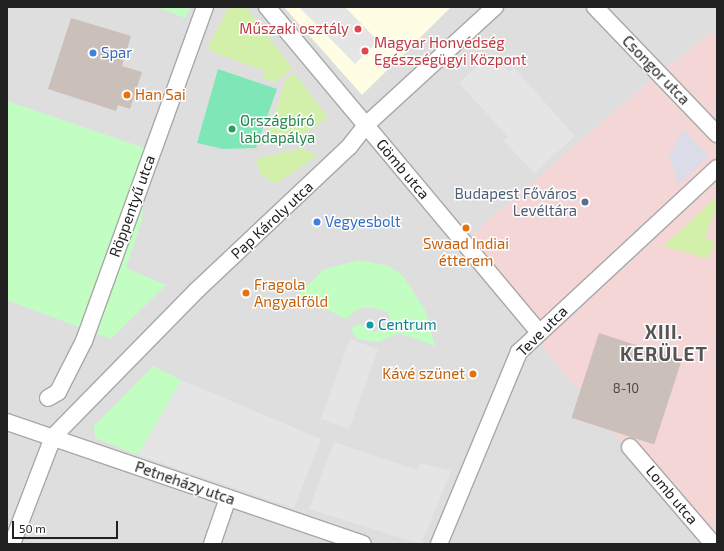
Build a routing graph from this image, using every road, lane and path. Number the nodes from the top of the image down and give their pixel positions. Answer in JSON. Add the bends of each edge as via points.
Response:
{"nodes":[{"id":1,"x":205,"y":7,"type":"edge"},
{"id":2,"x":267,"y":7,"type":"edge"},
{"id":3,"x":495,"y":7,"type":"edge"},
{"id":4,"x":595,"y":7,"type":"edge"},
{"id":5,"x":366,"y":125,"type":"junction"},
{"id":6,"x":717,"y":134,"type":"edge"},
{"id":7,"x":717,"y":168,"type":"edge"},
{"id":8,"x":539,"y":332,"type":"junction"},
{"id":9,"x":48,"y":398,"type":"dead end"},
{"id":10,"x":7,"y":422,"type":"edge"},
{"id":11,"x":52,"y":437,"type":"junction"},
{"id":12,"x":630,"y":447,"type":"dead end"},
{"id":13,"x":228,"y":498,"type":"junction"},
{"id":14,"x":12,"y":544,"type":"edge"},
{"id":15,"x":212,"y":544,"type":"edge"},
{"id":16,"x":363,"y":544,"type":"edge"},
{"id":17,"x":439,"y":544,"type":"edge"},
{"id":18,"x":713,"y":544,"type":"edge"}],
"edges":[{"from":1,"to":9,"type":"street","name":"Röppentyű utca","via":[[84,341],[58,392]]},
{"from":2,"to":5,"type":"street","name":"Gömb utca"},
{"from":3,"to":5,"type":"street","name":"Pap Károly utca"},
{"from":4,"to":6,"type":"street","name":"Csongor utca"},
{"from":5,"to":8,"type":"street","name":"Gömb utca"},
{"from":5,"to":11,"type":"street","name":"Pap Károly utca","via":[[349,147],[196,291]]},
{"from":7,"to":8,"type":"street","name":"Teve utca"},
{"from":8,"to":17,"type":"street","name":"Teve utca","via":[[513,360]]},
{"from":10,"to":11,"type":"street","name":"Petneházy utca"},
{"from":11,"to":13,"type":"street","name":"Petneházy utca"},
{"from":11,"to":14,"type":"street"},
{"from":12,"to":18,"type":"street","name":"Lomb utca"},
{"from":13,"to":15,"type":"street"},
{"from":13,"to":16,"type":"street","name":"Petneházy utca"}]}
